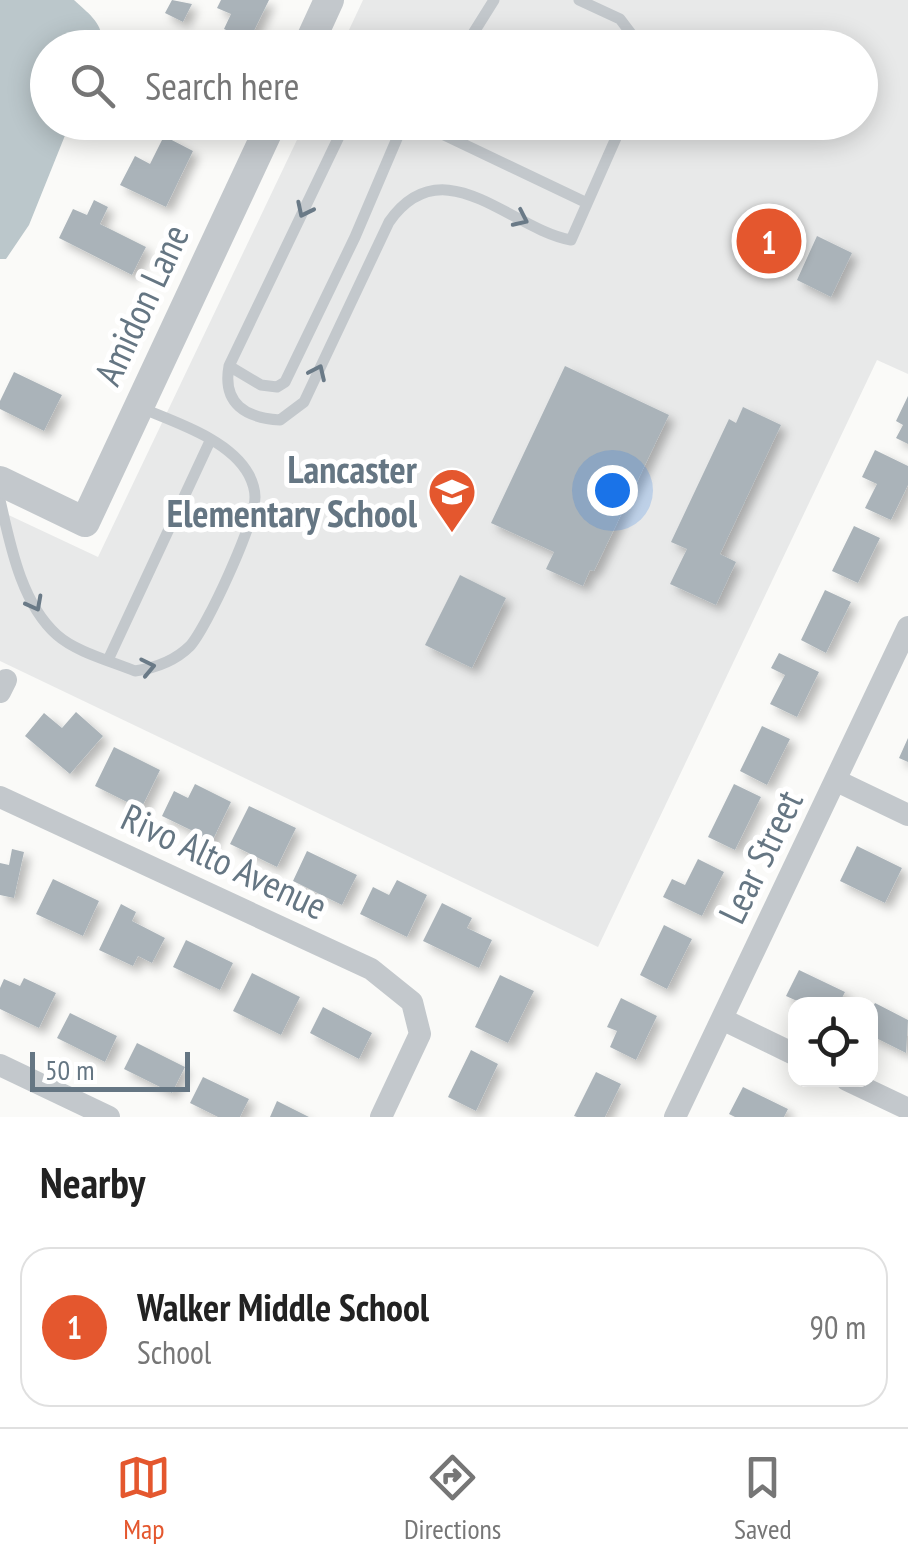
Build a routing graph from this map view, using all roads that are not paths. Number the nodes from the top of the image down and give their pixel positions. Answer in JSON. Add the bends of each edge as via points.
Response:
{"nodes":[{"id":1,"x":329,"y":0,"type":"edge"},
{"id":2,"x":494,"y":0,"type":"edge"},
{"id":3,"x":579,"y":0,"type":"edge"},
{"id":4,"x":315,"y":30,"type":"edge"},
{"id":5,"x":475,"y":30,"type":"edge"},
{"id":6,"x":628,"y":30,"type":"edge"},
{"id":7,"x":264,"y":140,"type":"edge"},
{"id":8,"x":337,"y":140,"type":"edge"},
{"id":9,"x":396,"y":140,"type":"edge"},
{"id":10,"x":455,"y":140,"type":"edge"},
{"id":11,"x":616,"y":140,"type":"edge"},
{"id":12,"x":588,"y":203,"type":"junction"},
{"id":13,"x":229,"y":366,"type":"junction"},
{"id":14,"x":138,"y":407,"type":"junction"},
{"id":15,"x":210,"y":441,"type":"junction"},
{"id":16,"x":0,"y":481,"type":"edge"},
{"id":17,"x":0,"y":500,"type":"edge"},
{"id":18,"x":908,"y":628,"type":"edge"},
{"id":19,"x":108,"y":660,"type":"junction"},
{"id":20,"x":837,"y":781,"type":"junction"},
{"id":21,"x":0,"y":797,"type":"edge"},
{"id":22,"x":908,"y":814,"type":"edge"},
{"id":23,"x":722,"y":1019,"type":"junction"},
{"id":24,"x":788,"y":1051,"type":"edge"},
{"id":25,"x":0,"y":1065,"type":"edge"},
{"id":26,"x":862,"y":1087,"type":"edge"},
{"id":27,"x":908,"y":1109,"type":"edge"},
{"id":28,"x":109,"y":1117,"type":"edge"},
{"id":29,"x":381,"y":1117,"type":"edge"},
{"id":30,"x":675,"y":1117,"type":"edge"}],
"edges":[{"from":1,"to":4,"type":"street"},
{"from":2,"to":5,"type":"lane"},
{"from":3,"to":6,"type":"lane","via":[[620,19]]},
{"from":7,"to":14,"type":"street","name":"Amidon Lane"},
{"from":8,"to":13,"type":"lane","one_way":true},
{"from":9,"to":13,"type":"lane","via":[[284,382],[261,385]]},
{"from":10,"to":12,"type":"lane"},
{"from":11,"to":12,"type":"lane"},
{"from":13,"to":12,"type":"lane","one_way":true,"via":[[226,384],[238,406],[280,420],[298,410],[389,222],[430,190],[472,196],[570,240]]},
{"from":14,"to":15,"type":"lane"},
{"from":14,"to":16,"type":"street","name":"Amidon Lane","via":[[85,522]]},
{"from":15,"to":19,"type":"lane"},
{"from":19,"to":15,"type":"lane","one_way":true,"via":[[134,672],[170,661],[191,644],[230,571],[256,496],[241,462]]},
{"from":17,"to":19,"type":"lane","one_way":true,"via":[[39,615],[58,637]]},
{"from":18,"to":20,"type":"street","name":"Lear Street"},
{"from":20,"to":22,"type":"street"},
{"from":20,"to":23,"type":"street","name":"Lear Street"},
{"from":21,"to":29,"type":"street","name":"Rivo Alto Avenue","via":[[370,968],[412,1002],[420,1034]]},
{"from":23,"to":24,"type":"street"},
{"from":23,"to":30,"type":"street","name":"Lear Street"},
{"from":25,"to":28,"type":"street"},
{"from":26,"to":27,"type":"street"}]}
